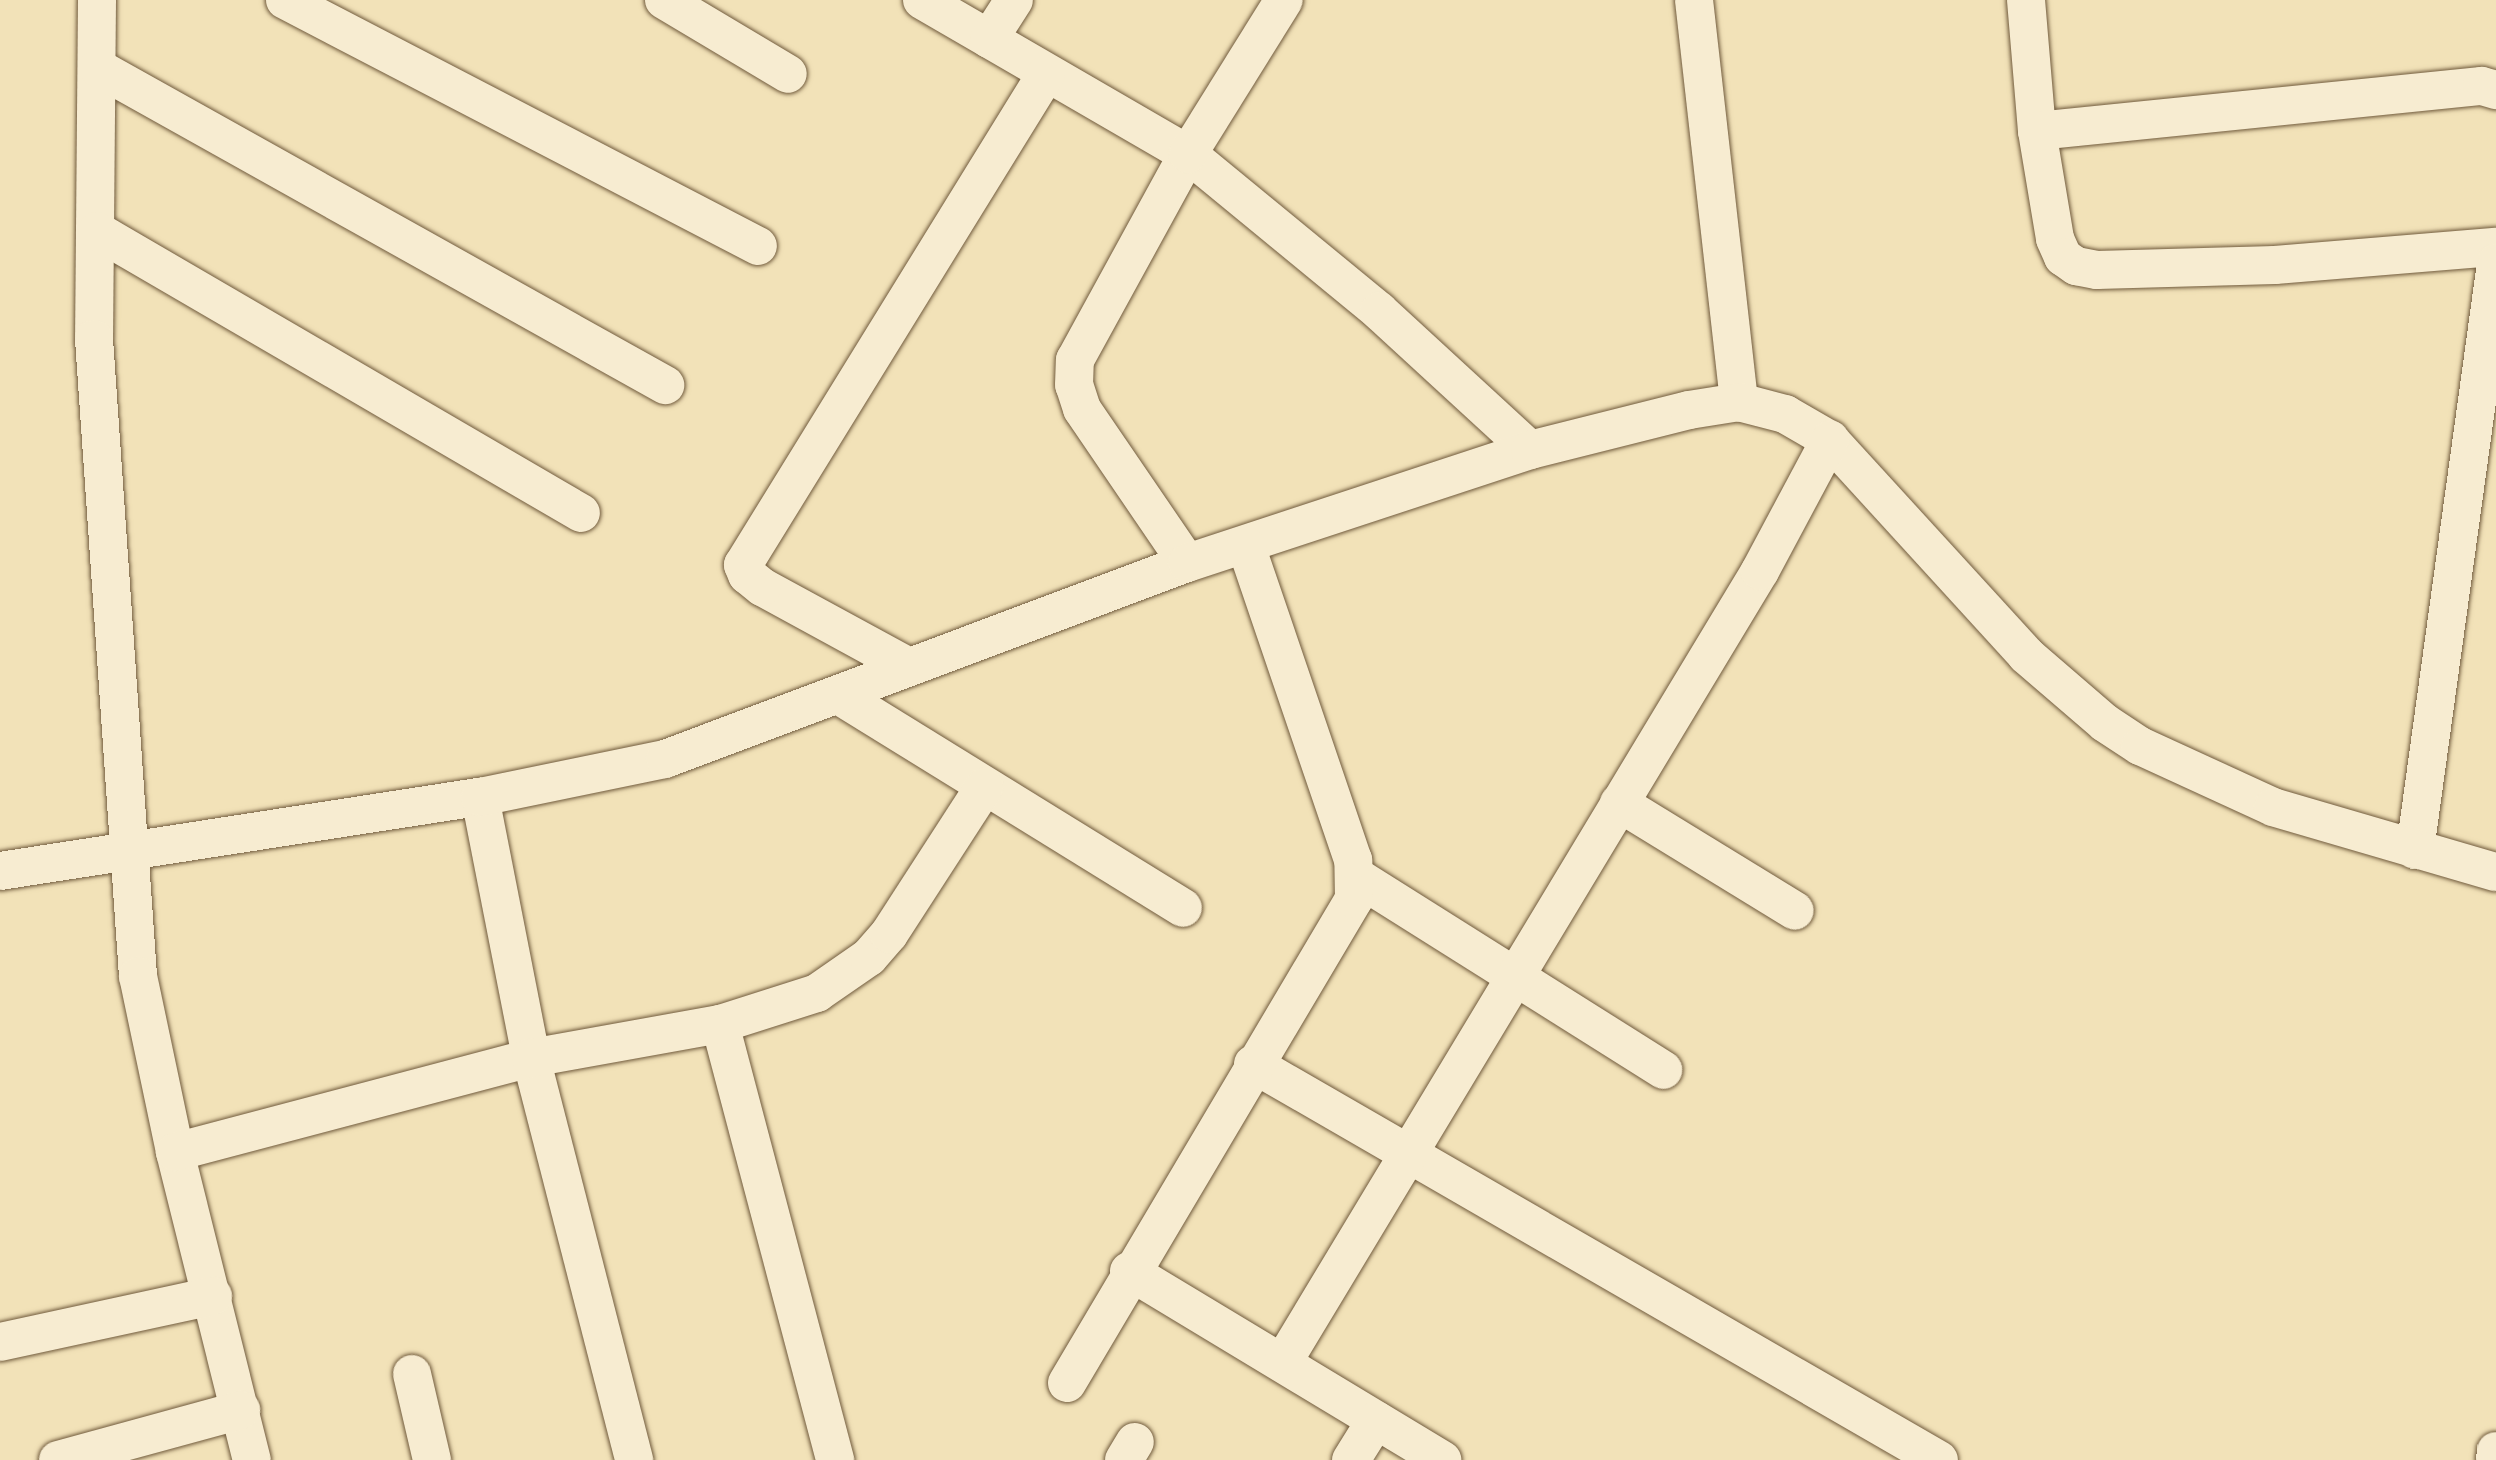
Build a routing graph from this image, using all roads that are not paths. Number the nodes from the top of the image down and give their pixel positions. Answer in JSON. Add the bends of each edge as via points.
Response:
{"nodes":[{"id":1,"x":96,"y":0,"type":"edge"},
{"id":2,"x":285,"y":0,"type":"edge"},
{"id":3,"x":664,"y":0,"type":"edge"},
{"id":4,"x":922,"y":0,"type":"edge"},
{"id":5,"x":1014,"y":0,"type":"edge"},
{"id":6,"x":1284,"y":0,"type":"edge"},
{"id":7,"x":1694,"y":0,"type":"edge"},
{"id":8,"x":2026,"y":0,"type":"edge"},
{"id":9,"x":989,"y":39,"type":"junction"},
{"id":10,"x":98,"y":68,"type":"junction"},
{"id":11,"x":788,"y":74,"type":"dead end"},
{"id":12,"x":1046,"y":74,"type":"junction"},
{"id":13,"x":2496,"y":90,"type":"edge"},
{"id":14,"x":2037,"y":131,"type":"junction"},
{"id":15,"x":1188,"y":154,"type":"junction"},
{"id":16,"x":97,"y":231,"type":"junction"},
{"id":17,"x":758,"y":246,"type":"dead end"},
{"id":18,"x":2496,"y":247,"type":"edge"},
{"id":19,"x":2496,"y":263,"type":"edge"},
{"id":20,"x":2496,"y":269,"type":"edge"},
{"id":21,"x":665,"y":385,"type":"dead end"},
{"id":22,"x":1739,"y":402,"type":"junction"},
{"id":23,"x":1830,"y":440,"type":"junction"},
{"id":24,"x":1530,"y":450,"type":"junction"},
{"id":25,"x":581,"y":513,"type":"dead end"},
{"id":26,"x":1246,"y":545,"type":"junction"},
{"id":27,"x":1188,"y":563,"type":"junction"},
{"id":28,"x":909,"y":667,"type":"junction"},
{"id":29,"x":840,"y":695,"type":"junction"},
{"id":30,"x":984,"y":787,"type":"junction"},
{"id":31,"x":480,"y":797,"type":"junction"},
{"id":32,"x":1619,"y":803,"type":"junction"},
{"id":33,"x":2415,"y":850,"type":"junction"},
{"id":34,"x":127,"y":852,"type":"junction"},
{"id":35,"x":0,"y":871,"type":"edge"},
{"id":36,"x":2496,"y":872,"type":"edge"},
{"id":37,"x":1357,"y":877,"type":"junction"},
{"id":38,"x":1183,"y":908,"type":"dead end"},
{"id":39,"x":1795,"y":911,"type":"dead end"},
{"id":40,"x":1515,"y":975,"type":"junction"},
{"id":41,"x":720,"y":1024,"type":"junction"},
{"id":42,"x":531,"y":1058,"type":"junction"},
{"id":43,"x":1253,"y":1064,"type":"junction"},
{"id":44,"x":1663,"y":1070,"type":"dead end"},
{"id":45,"x":175,"y":1152,"type":"junction"},
{"id":46,"x":1408,"y":1155,"type":"junction"},
{"id":47,"x":1129,"y":1271,"type":"junction"},
{"id":48,"x":213,"y":1296,"type":"junction"},
{"id":49,"x":0,"y":1342,"type":"edge"},
{"id":50,"x":1283,"y":1362,"type":"junction"},
{"id":51,"x":412,"y":1374,"type":"dead end"},
{"id":52,"x":1067,"y":1383,"type":"dead end"},
{"id":53,"x":241,"y":1410,"type":"junction"},
{"id":54,"x":1376,"y":1420,"type":"junction"},
{"id":55,"x":2496,"y":1451,"type":"edge"},
{"id":56,"x":58,"y":1460,"type":"edge"},
{"id":57,"x":252,"y":1460,"type":"edge"},
{"id":58,"x":432,"y":1460,"type":"edge"},
{"id":59,"x":634,"y":1460,"type":"edge"},
{"id":60,"x":835,"y":1460,"type":"edge"},
{"id":61,"x":1351,"y":1460,"type":"edge"},
{"id":62,"x":1441,"y":1460,"type":"edge"},
{"id":63,"x":1939,"y":1460,"type":"edge"},
{"id":64,"x":2495,"y":1460,"type":"edge"}],
"edges":[{"from":1,"to":10,"type":"street"},
{"from":2,"to":17,"type":"street"},
{"from":3,"to":11,"type":"street"},
{"from":4,"to":9,"type":"street"},
{"from":5,"to":9,"type":"street"},
{"from":6,"to":15,"type":"street"},
{"from":7,"to":22,"type":"street"},
{"from":8,"to":14,"type":"street"},
{"from":9,"to":12,"type":"street"},
{"from":10,"to":16,"type":"street"},
{"from":10,"to":21,"type":"street"},
{"from":12,"to":15,"type":"street"},
{"from":12,"to":28,"type":"street","via":[[743,565],[747,575],[762,587]]},
{"from":13,"to":14,"type":"street","via":[[2482,86]]},
{"from":14,"to":18,"type":"street","via":[[2055,239],[2063,257],[2076,266],[2097,270],[2275,265]]},
{"from":15,"to":24,"type":"street","via":[[1289,233]]},
{"from":15,"to":27,"type":"street","via":[[1085,334],[1075,360],[1074,385],[1082,409]]},
{"from":16,"to":25,"type":"street"},
{"from":16,"to":34,"type":"street","via":[[94,339]]},
{"from":19,"to":20,"type":"street"},
{"from":20,"to":33,"type":"street"},
{"from":22,"to":23,"type":"street","via":[[1785,414]]},
{"from":22,"to":24,"type":"street"},
{"from":23,"to":32,"type":"street","via":[[1760,571]]},
{"from":23,"to":33,"type":"street","via":[[2026,655],[2105,723],[2220,786]]},
{"from":24,"to":26,"type":"street"},
{"from":26,"to":27,"type":"street"},
{"from":26,"to":37,"type":"street"},
{"from":27,"to":28,"type":"street"},
{"from":28,"to":29,"type":"street"},
{"from":29,"to":30,"type":"street"},
{"from":29,"to":31,"type":"street","via":[[665,759]]},
{"from":30,"to":38,"type":"street"},
{"from":30,"to":41,"type":"street","via":[[869,957],[817,993]]},
{"from":31,"to":34,"type":"street"},
{"from":31,"to":42,"type":"street"},
{"from":32,"to":39,"type":"street"},
{"from":32,"to":40,"type":"street"},
{"from":33,"to":36,"type":"street"},
{"from":34,"to":35,"type":"street"},
{"from":34,"to":45,"type":"street","via":[[138,976]]},
{"from":37,"to":40,"type":"street"},
{"from":37,"to":43,"type":"street","via":[[1354,899]]},
{"from":40,"to":44,"type":"street"},
{"from":40,"to":46,"type":"street"},
{"from":41,"to":42,"type":"street"},
{"from":41,"to":60,"type":"street"},
{"from":42,"to":45,"type":"street"},
{"from":42,"to":59,"type":"street"},
{"from":43,"to":46,"type":"street"},
{"from":43,"to":47,"type":"street"},
{"from":45,"to":48,"type":"street"},
{"from":46,"to":50,"type":"street"},
{"from":46,"to":63,"type":"street"},
{"from":47,"to":50,"type":"street"},
{"from":47,"to":52,"type":"street"},
{"from":48,"to":49,"type":"street"},
{"from":48,"to":53,"type":"street"},
{"from":50,"to":54,"type":"street"},
{"from":51,"to":58,"type":"street"},
{"from":53,"to":56,"type":"street"},
{"from":53,"to":57,"type":"street"},
{"from":54,"to":61,"type":"street"},
{"from":54,"to":62,"type":"street"},
{"from":55,"to":64,"type":"street"}]}
